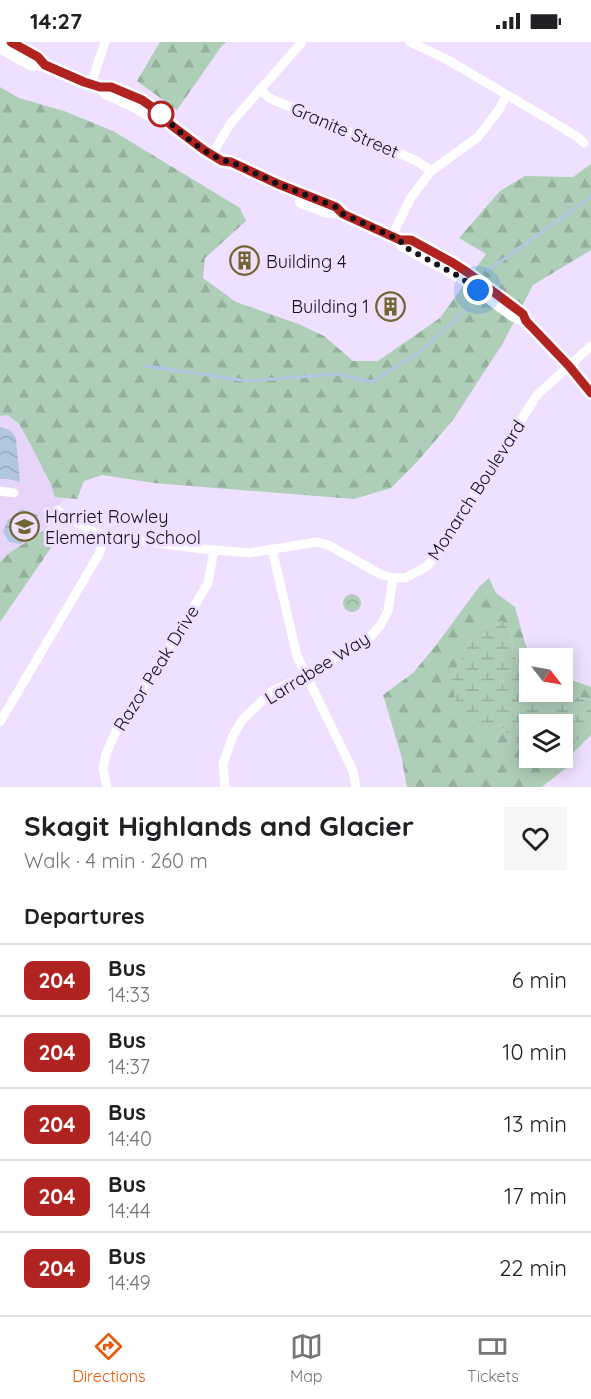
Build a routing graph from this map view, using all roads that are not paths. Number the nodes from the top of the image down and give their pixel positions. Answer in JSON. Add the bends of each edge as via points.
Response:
{"nodes":[{"id":1,"x":11,"y":42,"type":"edge"},
{"id":2,"x":105,"y":42,"type":"edge"},
{"id":3,"x":302,"y":42,"type":"edge"},
{"id":4,"x":410,"y":42,"type":"edge"},
{"id":5,"x":0,"y":47,"type":"edge"},
{"id":6,"x":45,"y":65,"type":"junction"},
{"id":7,"x":96,"y":86,"type":"junction"},
{"id":8,"x":260,"y":90,"type":"junction"},
{"id":9,"x":507,"y":95,"type":"junction"},
{"id":10,"x":584,"y":143,"type":"dead end"},
{"id":11,"x":217,"y":158,"type":"junction"},
{"id":12,"x":431,"y":171,"type":"junction"},
{"id":13,"x":396,"y":238,"type":"junction"},
{"id":14,"x":591,"y":346,"type":"edge"},
{"id":15,"x":569,"y":366,"type":"junction"},
{"id":16,"x":591,"y":393,"type":"edge"},
{"id":17,"x":0,"y":491,"type":"edge"},
{"id":18,"x":14,"y":493,"type":"dead end"},
{"id":19,"x":57,"y":510,"type":"dead end"},
{"id":20,"x":105,"y":536,"type":"junction"},
{"id":21,"x":272,"y":549,"type":"junction"},
{"id":22,"x":214,"y":550,"type":"junction"},
{"id":23,"x":393,"y":578,"type":"junction"},
{"id":24,"x":306,"y":675,"type":"junction"},
{"id":25,"x":0,"y":722,"type":"edge"},
{"id":26,"x":106,"y":787,"type":"edge"},
{"id":27,"x":225,"y":787,"type":"edge"},
{"id":28,"x":356,"y":787,"type":"edge"}],
"edges":[{"from":1,"to":6,"type":"street"},
{"from":2,"to":7,"type":"street"},
{"from":3,"to":8,"type":"street"},
{"from":4,"to":9,"type":"street","via":[[446,58]]},
{"from":5,"to":6,"type":"street","via":[[32,65]]},
{"from":6,"to":7,"type":"street"},
{"from":7,"to":11,"type":"street","via":[[171,125]]},
{"from":8,"to":11,"type":"street","via":[[231,123]]},
{"from":8,"to":12,"type":"street","name":"Granite Street","via":[[269,98],[415,160]]},
{"from":9,"to":10,"type":"street"},
{"from":9,"to":12,"type":"street","via":[[478,137]]},
{"from":11,"to":13,"type":"street","via":[[336,207],[343,214]]},
{"from":12,"to":13,"type":"street","via":[[410,199]]},
{"from":13,"to":15,"type":"street","via":[[526,321]]},
{"from":14,"to":15,"type":"street","name":"Monarch Boulevard"},
{"from":15,"to":16,"type":"street"},
{"from":15,"to":23,"type":"street","name":"Monarch Boulevard","via":[[537,395],[434,558],[405,578]]},
{"from":17,"to":18,"type":"street"},
{"from":19,"to":20,"type":"street"},
{"from":20,"to":22,"type":"street"},
{"from":20,"to":25,"type":"street","via":[[99,554]]},
{"from":21,"to":22,"type":"street","via":[[249,553]]},
{"from":21,"to":23,"type":"street","via":[[317,542]]},
{"from":21,"to":24,"type":"street","via":[[297,656]]},
{"from":22,"to":26,"type":"street","name":"Razor Peak Drive","via":[[208,583],[116,731],[103,769]]},
{"from":23,"to":24,"type":"street","name":"Larrabee Way","via":[[388,611],[380,626],[370,637]]},
{"from":24,"to":27,"type":"street","name":"Larrabee Way","via":[[271,692],[242,720],[223,764]]},
{"from":24,"to":28,"type":"street","via":[[353,771]]}]}
